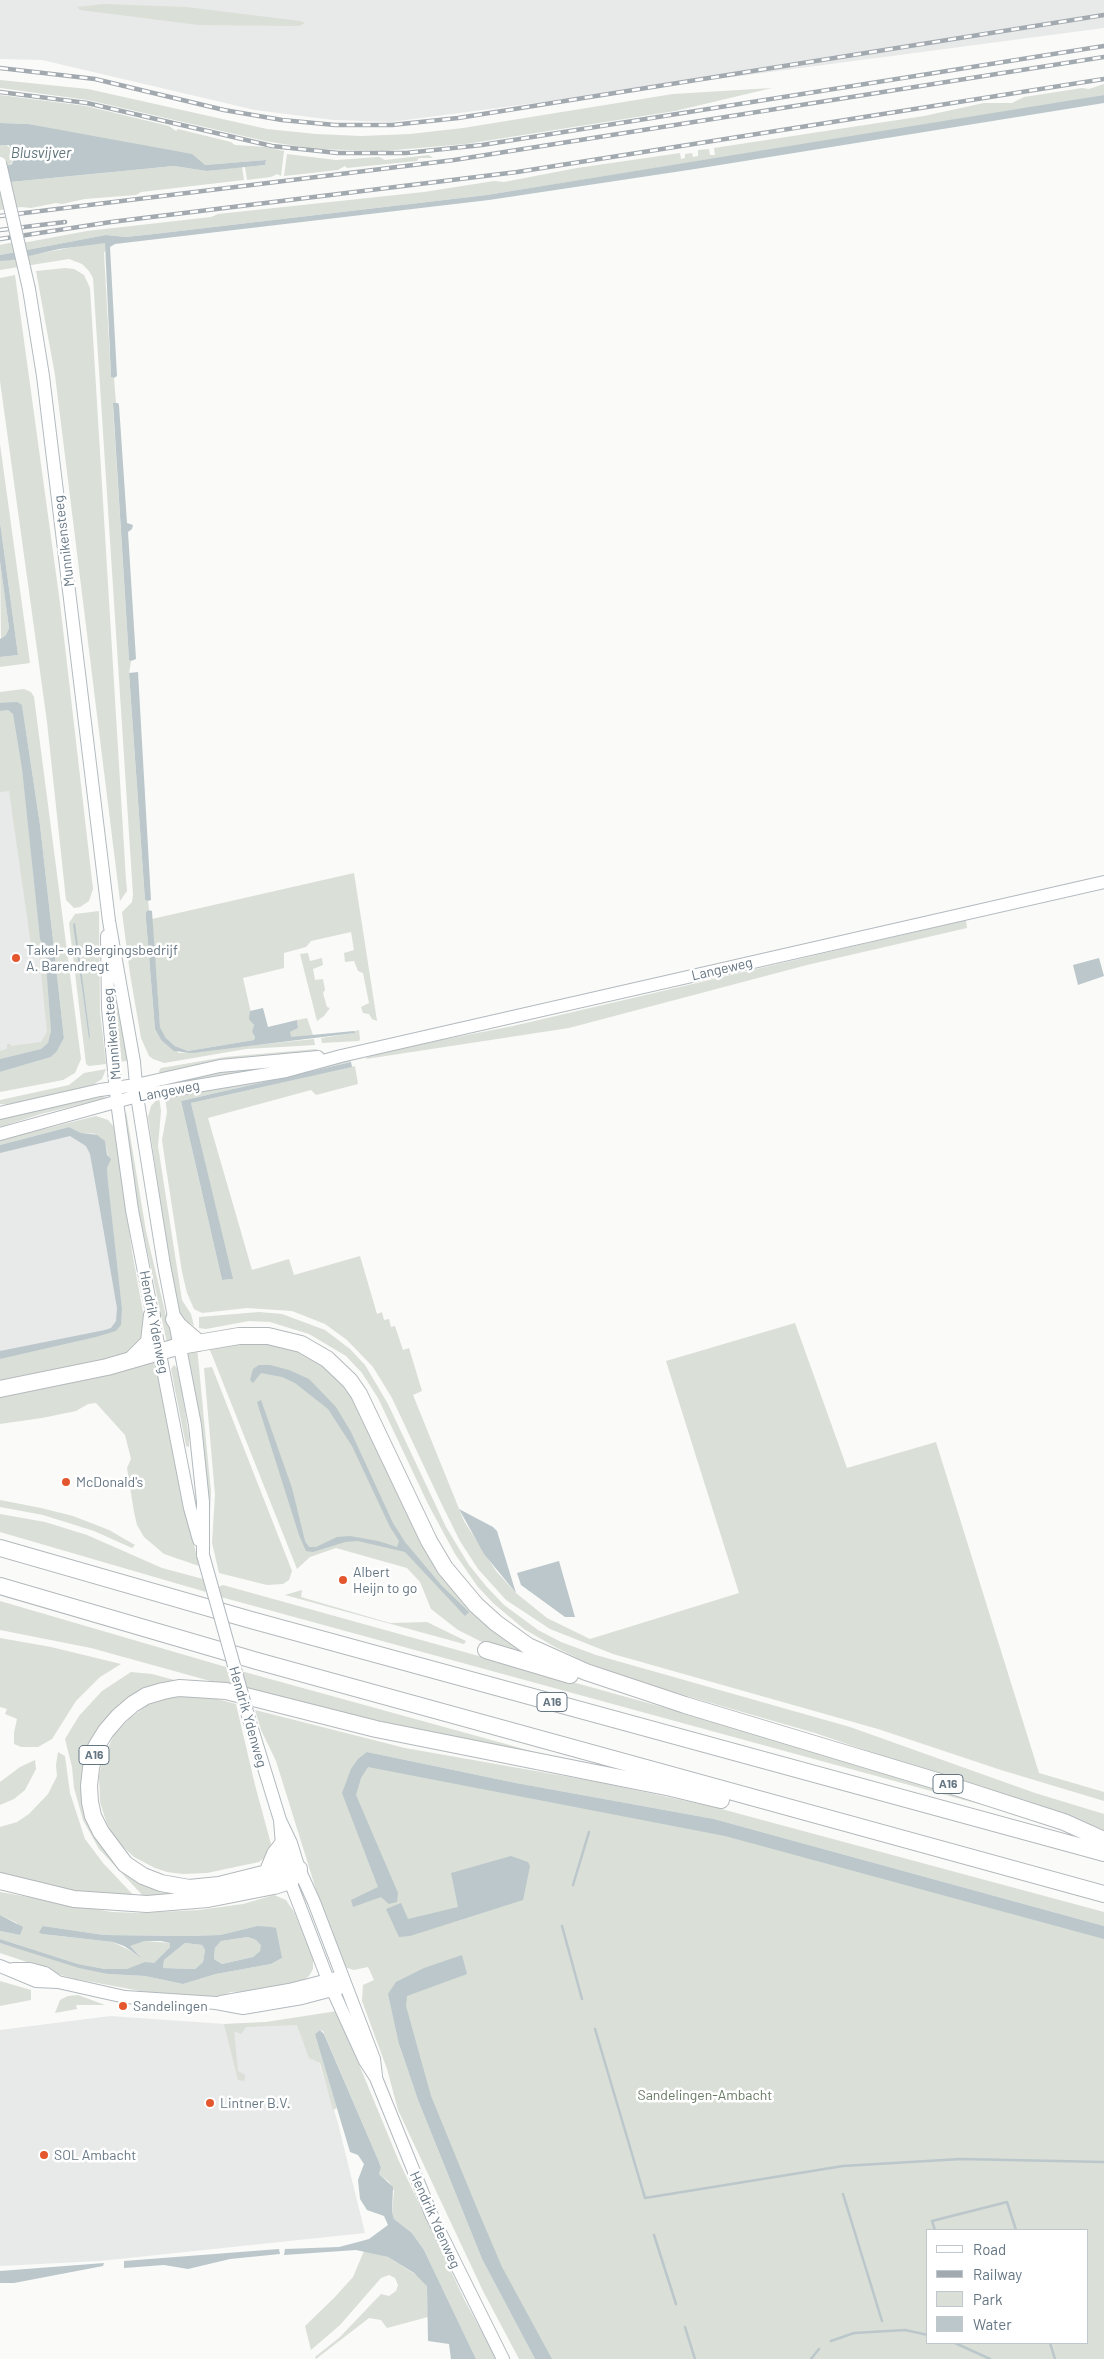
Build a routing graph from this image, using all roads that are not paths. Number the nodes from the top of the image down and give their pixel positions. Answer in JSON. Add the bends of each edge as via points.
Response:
{"nodes":[{"id":1,"x":0,"y":163,"type":"edge"},
{"id":2,"x":1104,"y":882,"type":"edge"},
{"id":3,"x":109,"y":922,"type":"junction"},
{"id":4,"x":116,"y":1087,"type":"junction"},
{"id":5,"x":137,"y":1091,"type":"junction"},
{"id":6,"x":117,"y":1102,"type":"junction"},
{"id":7,"x":0,"y":1113,"type":"edge"},
{"id":8,"x":0,"y":1134,"type":"edge"},
{"id":9,"x":152,"y":1315,"type":"junction"},
{"id":10,"x":174,"y":1318,"type":"junction"},
{"id":11,"x":199,"y":1343,"type":"junction"},
{"id":12,"x":180,"y":1346,"type":"junction"},
{"id":13,"x":160,"y":1353,"type":"junction"},
{"id":14,"x":129,"y":1362,"type":"junction"},
{"id":15,"x":0,"y":1389,"type":"edge"},
{"id":16,"x":0,"y":1548,"type":"edge"},
{"id":17,"x":203,"y":1555,"type":"junction"},
{"id":18,"x":0,"y":1586,"type":"edge"},
{"id":19,"x":486,"y":1650,"type":"dead end"},
{"id":20,"x":685,"y":1705,"type":"junction"},
{"id":21,"x":787,"y":1807,"type":"junction"},
{"id":22,"x":280,"y":1820,"type":"junction"},
{"id":23,"x":1104,"y":1840,"type":"edge"},
{"id":24,"x":282,"y":1845,"type":"junction"},
{"id":25,"x":1104,"y":1853,"type":"edge"},
{"id":26,"x":267,"y":1873,"type":"junction"},
{"id":27,"x":292,"y":1873,"type":"junction"},
{"id":28,"x":0,"y":1881,"type":"edge"},
{"id":29,"x":1104,"y":1894,"type":"edge"},
{"id":30,"x":5,"y":1967,"type":"edge"},
{"id":31,"x":338,"y":1983,"type":"junction"},
{"id":32,"x":503,"y":2359,"type":"edge"}],
"edges":[{"from":1,"to":3,"type":"main road","name":"Munnikensteeg","bridge":true,"via":[[29,289],[45,385]]},
{"from":2,"to":5,"type":"main road","name":"Langeweg","via":[[341,1056],[220,1066]]},
{"from":3,"to":4,"type":"main road","name":"Munnikensteeg","via":[[106,941],[108,1008]]},
{"from":3,"to":5,"type":"main road","name":"Munnikensteeg"},
{"from":4,"to":5,"type":"main road","name":"Langeweg"},
{"from":4,"to":6,"type":"main road","name":"Hendrik Ydenweg"},
{"from":4,"to":7,"type":"main road","name":"Langeweg"},
{"from":5,"to":6,"type":"main road","name":"Langeweg"},
{"from":5,"to":10,"type":"main road","name":"Hendrik Ydenweg"},
{"from":6,"to":8,"type":"main road","name":"Langeweg"},
{"from":6,"to":9,"type":"main road","name":"Hendrik Ydenweg","via":[[132,1210]]},
{"from":9,"to":13,"type":"main road","name":"Hendrik Ydenweg"},
{"from":9,"to":14,"type":"highway","via":[[147,1345]]},
{"from":10,"to":11,"type":"highway"},
{"from":10,"to":12,"type":"main road","name":"Hendrik Ydenweg"},
{"from":11,"to":12,"type":"highway","number":"A16"},
{"from":11,"to":20,"type":"highway","number":"A16","via":[[239,1336],[268,1336],[301,1344],[327,1359],[359,1394],[429,1541],[445,1568],[476,1605],[508,1633],[550,1657]]},
{"from":12,"to":13,"type":"highway","number":"A16"},
{"from":12,"to":17,"type":"main road","name":"Hendrik Ydenweg","via":[[197,1444],[203,1502]]},
{"from":13,"to":14,"type":"highway","number":"A16"},
{"from":13,"to":17,"type":"main road","name":"Hendrik Ydenweg","via":[[190,1508]]},
{"from":14,"to":15,"type":"highway","number":"A16"},
{"from":16,"to":25,"type":"highway","number":"A16","via":[[250,1620]]},
{"from":17,"to":22,"type":"main road","name":"Hendrik Ydenweg","bridge":true},
{"from":18,"to":21,"type":"highway","number":"A16","via":[[257,1662]]},
{"from":19,"to":20,"type":"highway","number":"A16","via":[[585,1680]]},
{"from":20,"to":23,"type":"highway","number":"A16","via":[[937,1781],[1064,1822]]},
{"from":21,"to":26,"type":"highway","number":"A16","via":[[750,1807],[376,1729],[226,1691],[179,1688],[163,1691],[146,1696],[119,1716],[96,1747],[89,1786],[93,1816],[126,1864],[161,1883],[189,1888],[219,1885]]},
{"from":21,"to":29,"type":"highway","number":"A16"},
{"from":22,"to":24,"type":"main road","name":"Hendrik Ydenweg"},
{"from":22,"to":27,"type":"main road","name":"Hendrik Ydenweg","via":[[291,1843]]},
{"from":24,"to":26,"type":"highway"},
{"from":24,"to":27,"type":"main road","name":"Hendrik Ydenweg"},
{"from":26,"to":27,"type":"highway","number":"A16"},
{"from":27,"to":28,"type":"highway","via":[[208,1899],[134,1904],[74,1899]]},
{"from":27,"to":31,"type":"main road","name":"Hendrik Ydenweg"},
{"from":30,"to":31,"type":"main road","via":[[36,1981],[58,1982],[125,1997],[216,2003]]},
{"from":31,"to":32,"type":"main road","name":"Hendrik Ydenweg","via":[[365,2061],[376,2078],[422,2195]]}]}
